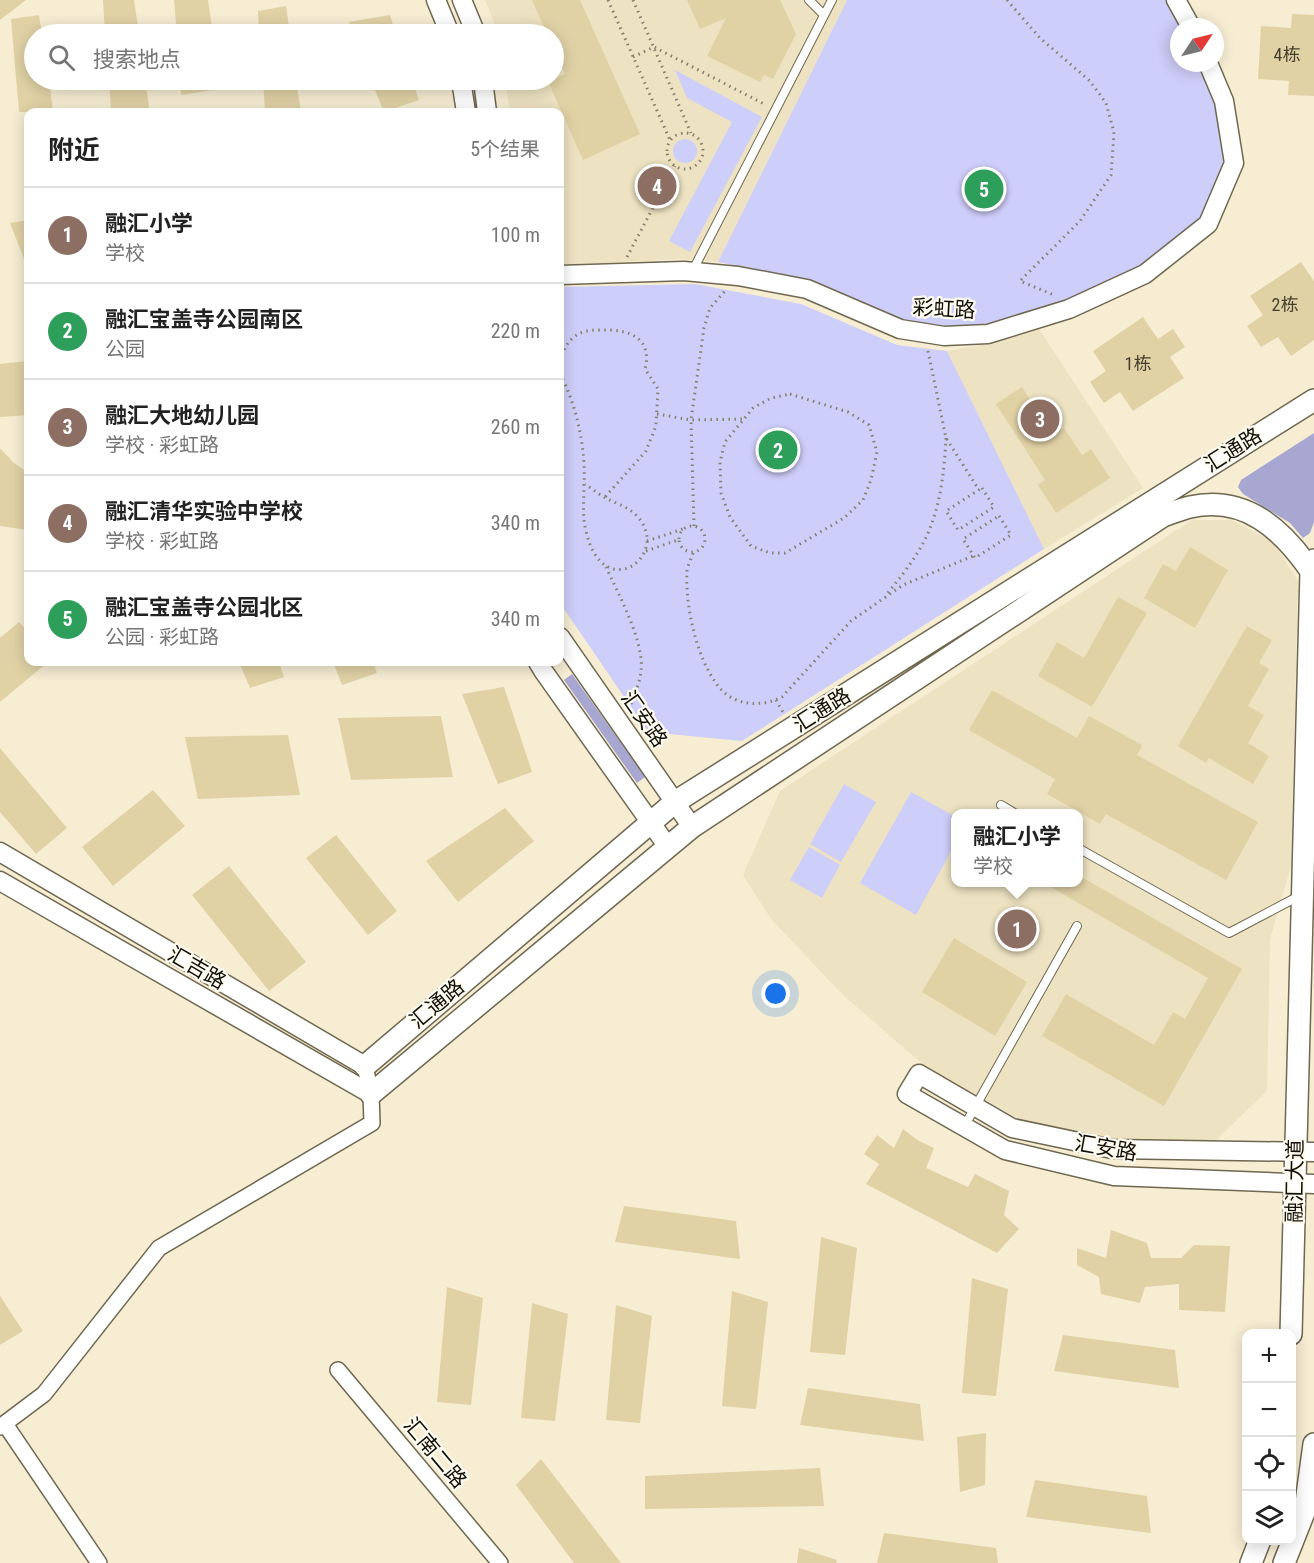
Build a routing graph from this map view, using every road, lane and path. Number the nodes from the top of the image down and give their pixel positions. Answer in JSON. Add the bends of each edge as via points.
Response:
{"nodes":[{"id":1,"x":436,"y":0,"type":"edge"},
{"id":2,"x":462,"y":0,"type":"edge"},
{"id":3,"x":608,"y":0,"type":"edge"},
{"id":4,"x":633,"y":0,"type":"edge"},
{"id":5,"x":809,"y":0,"type":"edge"},
{"id":6,"x":832,"y":0,"type":"edge"},
{"id":7,"x":1007,"y":0,"type":"edge"},
{"id":8,"x":1176,"y":0,"type":"edge"},
{"id":9,"x":824,"y":15,"type":"junction"},
{"id":10,"x":1186,"y":18,"type":"edge"},
{"id":11,"x":446,"y":24,"type":"edge"},
{"id":12,"x":472,"y":24,"type":"edge"},
{"id":13,"x":654,"y":47,"type":"junction"},
{"id":14,"x":633,"y":57,"type":"junction"},
{"id":15,"x":1212,"y":72,"type":"edge"},
{"id":16,"x":463,"y":90,"type":"edge"},
{"id":17,"x":485,"y":90,"type":"edge"},
{"id":18,"x":465,"y":108,"type":"edge"},
{"id":19,"x":487,"y":108,"type":"edge"},
{"id":20,"x":775,"y":110,"type":"junction"},
{"id":21,"x":691,"y":134,"type":"junction"},
{"id":22,"x":670,"y":140,"type":"junction"},
{"id":23,"x":675,"y":166,"type":"junction"},
{"id":24,"x":692,"y":271,"type":"junction"},
{"id":25,"x":618,"y":273,"type":"junction"},
{"id":26,"x":564,"y":275,"type":"edge"},
{"id":27,"x":738,"y":276,"type":"junction"},
{"id":28,"x":1078,"y":305,"type":"junction"},
{"id":29,"x":928,"y":349,"type":"dead end"},
{"id":30,"x":564,"y":351,"type":"edge"},
{"id":31,"x":564,"y":384,"type":"edge"},
{"id":32,"x":1314,"y":400,"type":"edge"},
{"id":33,"x":657,"y":414,"type":"junction"},
{"id":34,"x":744,"y":418,"type":"junction"},
{"id":35,"x":691,"y":420,"type":"junction"},
{"id":36,"x":946,"y":438,"type":"junction"},
{"id":37,"x":585,"y":484,"type":"junction"},
{"id":38,"x":978,"y":490,"type":"junction"},
{"id":39,"x":604,"y":497,"type":"junction"},
{"id":40,"x":967,"y":524,"type":"junction"},
{"id":41,"x":694,"y":526,"type":"junction"},
{"id":42,"x":685,"y":528,"type":"junction"},
{"id":43,"x":973,"y":533,"type":"dead end"},
{"id":44,"x":678,"y":540,"type":"junction"},
{"id":45,"x":646,"y":541,"type":"junction"},
{"id":46,"x":645,"y":552,"type":"junction"},
{"id":47,"x":693,"y":553,"type":"junction"},
{"id":48,"x":973,"y":556,"type":"junction"},
{"id":49,"x":1312,"y":566,"type":"edge"},
{"id":50,"x":606,"y":567,"type":"junction"},
{"id":51,"x":885,"y":597,"type":"junction"},
{"id":52,"x":564,"y":643,"type":"edge"},
{"id":53,"x":540,"y":666,"type":"edge"},
{"id":54,"x":776,"y":700,"type":"junction"},
{"id":55,"x":630,"y":707,"type":"dead end"},
{"id":56,"x":785,"y":714,"type":"dead end"},
{"id":57,"x":675,"y":802,"type":"junction"},
{"id":58,"x":1001,"y":805,"type":"dead end"},
{"id":59,"x":1008,"y":809,"type":"edge"},
{"id":60,"x":650,"y":824,"type":"junction"},
{"id":61,"x":692,"y":827,"type":"junction"},
{"id":62,"x":668,"y":847,"type":"junction"},
{"id":63,"x":0,"y":852,"type":"edge"},
{"id":64,"x":1083,"y":852,"type":"edge"},
{"id":65,"x":0,"y":881,"type":"edge"},
{"id":66,"x":1302,"y":894,"type":"junction"},
{"id":67,"x":1077,"y":926,"type":"dead end"},
{"id":68,"x":364,"y":1066,"type":"junction"},
{"id":69,"x":371,"y":1094,"type":"junction"},
{"id":70,"x":975,"y":1106,"type":"junction"},
{"id":71,"x":964,"y":1127,"type":"junction"},
{"id":72,"x":1305,"y":1152,"type":"edge"},
{"id":73,"x":1304,"y":1184,"type":"edge"},
{"id":74,"x":1291,"y":1329,"type":"edge"},
{"id":75,"x":338,"y":1370,"type":"dead end"},
{"id":76,"x":2,"y":1426,"type":"edge"},
{"id":77,"x":1314,"y":1444,"type":"edge"},
{"id":78,"x":1258,"y":1545,"type":"edge"},
{"id":79,"x":99,"y":1563,"type":"edge"},
{"id":80,"x":500,"y":1563,"type":"edge"},
{"id":81,"x":1251,"y":1563,"type":"edge"},
{"id":82,"x":1284,"y":1563,"type":"edge"}],
"edges":[{"from":1,"to":11,"type":"street"},
{"from":2,"to":12,"type":"street"},
{"from":3,"to":14,"type":"path"},
{"from":4,"to":13,"type":"path"},
{"from":5,"to":9,"type":"lane"},
{"from":6,"to":9,"type":"lane"},
{"from":7,"to":28,"type":"path","via":[[1040,38],[1090,81],[1107,104],[1114,132],[1111,175],[1080,221],[1020,281]]},
{"from":8,"to":10,"type":"street"},
{"from":9,"to":20,"type":"lane"},
{"from":13,"to":14,"type":"path"},
{"from":13,"to":20,"type":"path"},
{"from":13,"to":21,"type":"path"},
{"from":14,"to":22,"type":"path"},
{"from":15,"to":28,"type":"street","name":"彩虹路","via":[[1224,100],[1234,163],[1208,224],[1145,274]]},
{"from":16,"to":18,"type":"street"},
{"from":17,"to":19,"type":"street"},
{"from":20,"to":24,"type":"lane"},
{"from":21,"to":22,"type":"path","via":[[679,134]]},
{"from":21,"to":23,"type":"path","via":[[703,147],[702,159],[693,168]]},
{"from":22,"to":23,"type":"path","via":[[667,151]]},
{"from":23,"to":25,"type":"path"},
{"from":24,"to":25,"type":"street","name":"彩虹路"},
{"from":24,"to":27,"type":"street","name":"彩虹路"},
{"from":25,"to":26,"type":"street","name":"彩虹路"},
{"from":27,"to":28,"type":"street","name":"彩虹路","via":[[807,289],[900,329],[944,336],[988,334]]},
{"from":27,"to":35,"type":"path","via":[[710,308]]},
{"from":29,"to":36,"type":"path"},
{"from":30,"to":33,"type":"path","via":[[575,336],[589,330],[631,333],[644,344],[645,369],[658,389]]},
{"from":31,"to":37,"type":"path","via":[[581,439]]},
{"from":32,"to":57,"type":"main road","name":"汇通路"},
{"from":33,"to":35,"type":"path"},
{"from":33,"to":39,"type":"path","via":[[646,451]]},
{"from":34,"to":34,"type":"path","via":[[725,442],[720,462],[721,493],[730,517],[750,546],[784,553],[844,518],[863,500],[877,452],[869,425],[848,412],[790,394],[771,398]]},
{"from":34,"to":35,"type":"path"},
{"from":35,"to":41,"type":"path"},
{"from":36,"to":38,"type":"path"},
{"from":36,"to":51,"type":"path","via":[[944,481],[932,523],[918,554]]},
{"from":37,"to":39,"type":"path"},
{"from":37,"to":50,"type":"path","via":[[582,504],[589,546]]},
{"from":38,"to":40,"type":"path","via":[[982,488],[994,507]]},
{"from":38,"to":40,"type":"path","via":[[946,511],[958,530]]},
{"from":39,"to":45,"type":"path","via":[[636,516]]},
{"from":40,"to":43,"type":"path"},
{"from":41,"to":42,"type":"path"},
{"from":41,"to":47,"type":"path","via":[[702,530],[705,538],[701,550]]},
{"from":42,"to":44,"type":"path"},
{"from":42,"to":45,"type":"path"},
{"from":44,"to":46,"type":"path"},
{"from":44,"to":47,"type":"path","via":[[684,550]]},
{"from":45,"to":46,"type":"path"},
{"from":46,"to":50,"type":"path","via":[[629,568]]},
{"from":47,"to":54,"type":"path","via":[[687,569],[692,624],[716,684],[733,698],[750,704]]},
{"from":48,"to":48,"type":"path","via":[[1011,535],[999,516],[963,539]]},
{"from":48,"to":51,"type":"path","via":[[903,585]]},
{"from":49,"to":61,"type":"main road","name":"汇通路","via":[[1273,526],[1248,512],[1218,505],[1191,507],[1163,516]]},
{"from":49,"to":66,"type":"main road","name":"融汇大道"},
{"from":50,"to":55,"type":"path","via":[[640,649],[642,669]]},
{"from":51,"to":54,"type":"path","via":[[851,621]]},
{"from":52,"to":57,"type":"street","name":"汇安路"},
{"from":53,"to":60,"type":"street"},
{"from":54,"to":56,"type":"path"},
{"from":57,"to":60,"type":"main road","name":"汇通路"},
{"from":57,"to":61,"type":"street","name":"汇安路"},
{"from":58,"to":59,"type":"lane"},
{"from":60,"to":62,"type":"street"},
{"from":60,"to":68,"type":"main road","name":"汇通路"},
{"from":61,"to":62,"type":"main road","name":"汇通路"},
{"from":62,"to":69,"type":"main road","name":"汇通路"},
{"from":63,"to":68,"type":"street","name":"汇吉路"},
{"from":64,"to":66,"type":"lane","via":[[1229,933]]},
{"from":65,"to":69,"type":"street","name":"汇吉路"},
{"from":66,"to":72,"type":"main road","name":"融汇大道"},
{"from":67,"to":70,"type":"lane"},
{"from":68,"to":69,"type":"street"},
{"from":69,"to":76,"type":"street","via":[[372,1123],[159,1248],[44,1394]]},
{"from":70,"to":71,"type":"lane"},
{"from":70,"to":71,"type":"street","name":"汇安路","via":[[919,1074],[907,1094]]},
{"from":70,"to":72,"type":"street","name":"汇安路","via":[[1012,1128],[1112,1149]]},
{"from":71,"to":73,"type":"street","name":"汇安路","via":[[1005,1150],[1114,1176]]},
{"from":72,"to":73,"type":"main road","name":"融汇大道"},
{"from":73,"to":74,"type":"main road","name":"融汇大道"},
{"from":75,"to":80,"type":"street","name":"汇南二路"},
{"from":76,"to":79,"type":"street"},
{"from":77,"to":82,"type":"main road","via":[[1305,1510]]},
{"from":78,"to":81,"type":"main road"}]}
